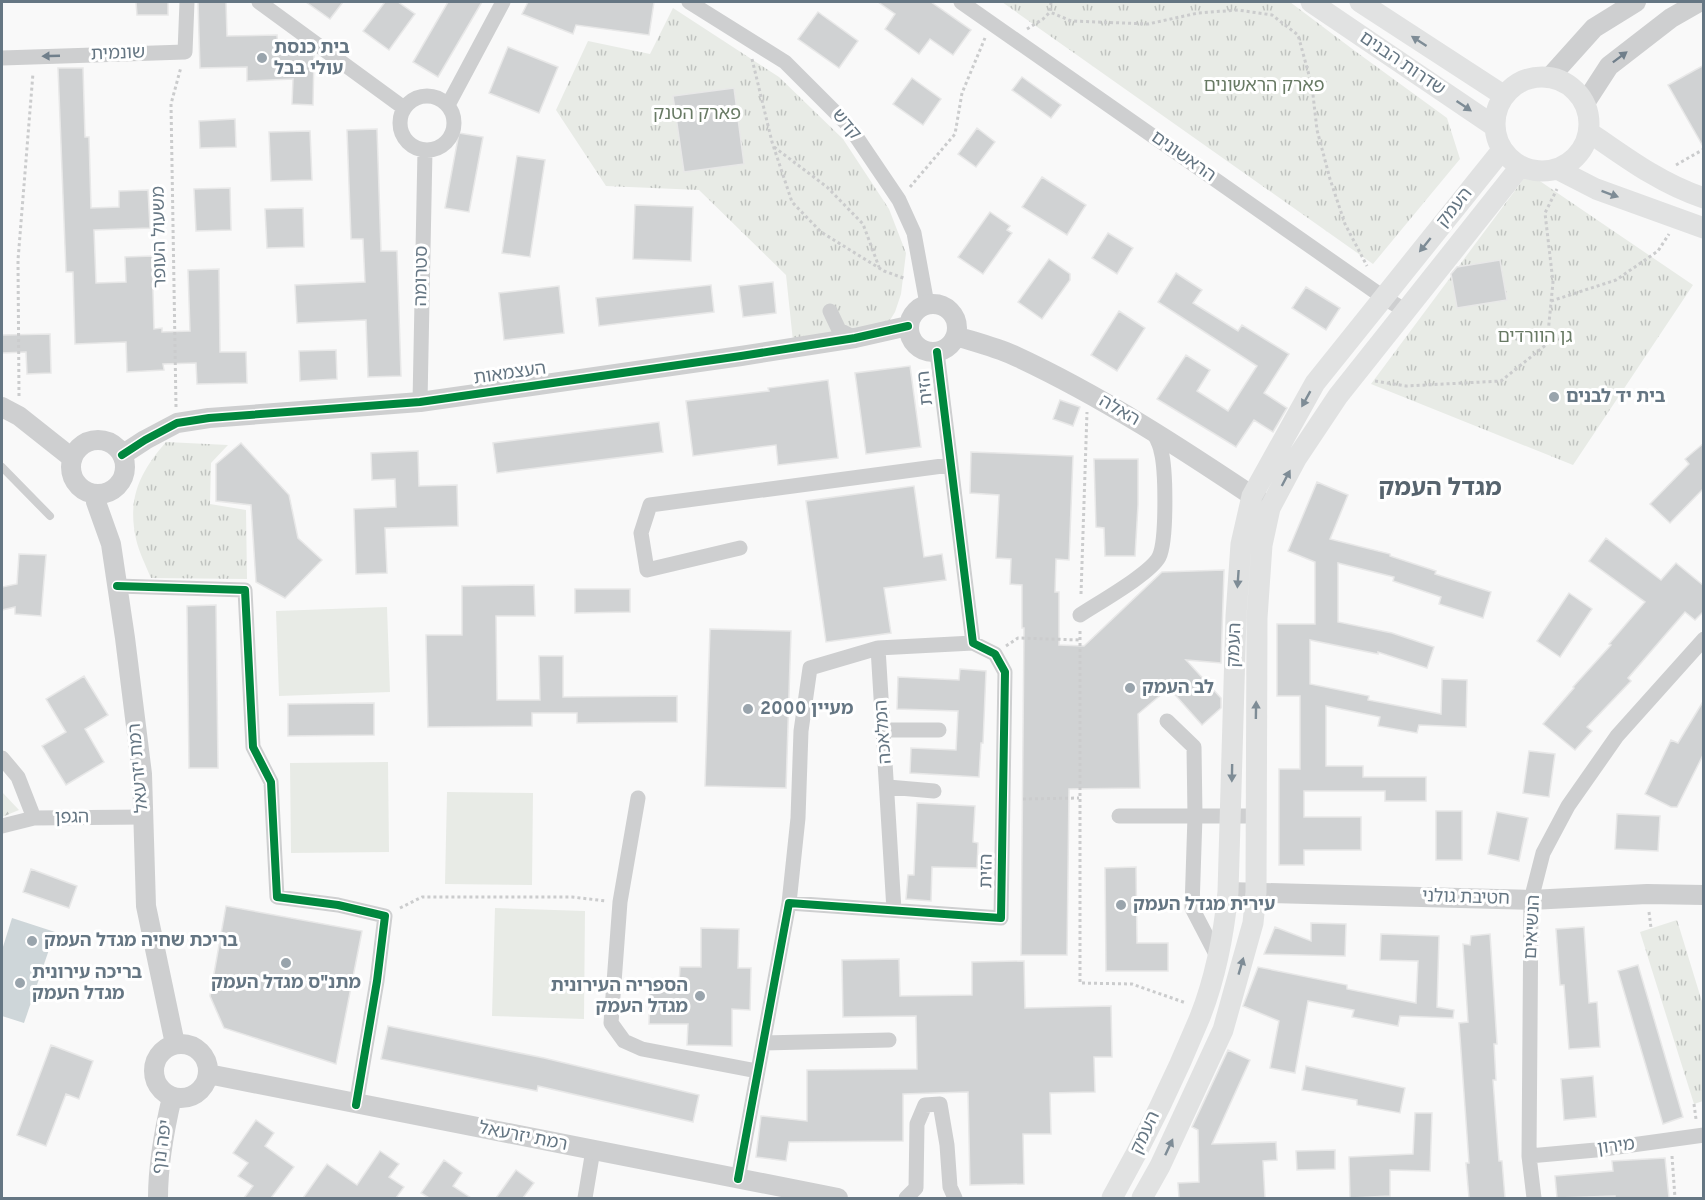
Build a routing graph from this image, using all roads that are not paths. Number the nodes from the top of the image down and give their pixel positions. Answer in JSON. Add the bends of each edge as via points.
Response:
{"nodes":[{"id":1,"x":187,"y":2,"type":"edge"},
{"id":2,"x":259,"y":2,"type":"edge"},
{"id":3,"x":503,"y":2,"type":"edge"},
{"id":4,"x":689,"y":2,"type":"edge"},
{"id":5,"x":961,"y":2,"type":"edge"},
{"id":6,"x":1311,"y":2,"type":"edge"},
{"id":7,"x":1360,"y":2,"type":"edge"},
{"id":8,"x":1636,"y":2,"type":"edge"},
{"id":9,"x":1700,"y":2,"type":"edge"},
{"id":10,"x":2,"y":58,"type":"edge"},
{"id":11,"x":1550,"y":77,"type":"junction"},
{"id":12,"x":1503,"y":95,"type":"junction"},
{"id":13,"x":1585,"y":103,"type":"junction"},
{"id":14,"x":448,"y":105,"type":"junction"},
{"id":15,"x":404,"y":108,"type":"junction"},
{"id":16,"x":1494,"y":126,"type":"junction"},
{"id":17,"x":1589,"y":132,"type":"junction"},
{"id":18,"x":425,"y":150,"type":"junction"},
{"id":19,"x":1502,"y":150,"type":"junction"},
{"id":20,"x":1520,"y":167,"type":"junction"},
{"id":21,"x":1561,"y":172,"type":"junction"},
{"id":22,"x":1704,"y":198,"type":"edge"},
{"id":23,"x":1704,"y":228,"type":"edge"},
{"id":24,"x":926,"y":295,"type":"junction"},
{"id":25,"x":1383,"y":297,"type":"junction"},
{"id":26,"x":830,"y":311,"type":"dead end"},
{"id":27,"x":1406,"y":311,"type":"junction"},
{"id":28,"x":908,"y":326,"type":"junction"},
{"id":29,"x":956,"y":336,"type":"junction"},
{"id":30,"x":855,"y":338,"type":"junction"},
{"id":31,"x":937,"y":352,"type":"junction"},
{"id":32,"x":420,"y":402,"type":"junction"},
{"id":33,"x":10,"y":411,"type":"edge"},
{"id":34,"x":1152,"y":429,"type":"junction"},
{"id":35,"x":122,"y":455,"type":"junction"},
{"id":36,"x":72,"y":458,"type":"junction"},
{"id":37,"x":950,"y":465,"type":"junction"},
{"id":38,"x":2,"y":467,"type":"edge"},
{"id":39,"x":101,"y":494,"type":"junction"},
{"id":40,"x":1252,"y":496,"type":"junction"},
{"id":41,"x":1270,"y":508,"type":"junction"},
{"id":42,"x":50,"y":516,"type":"dead end"},
{"id":43,"x":740,"y":548,"type":"dead end"},
{"id":44,"x":117,"y":586,"type":"junction"},
{"id":45,"x":1080,"y":615,"type":"road end"},
{"id":46,"x":1704,"y":639,"type":"edge"},
{"id":47,"x":973,"y":643,"type":"junction"},
{"id":48,"x":878,"y":648,"type":"junction"},
{"id":49,"x":1167,"y":721,"type":"dead end"},
{"id":50,"x":884,"y":730,"type":"junction"},
{"id":51,"x":939,"y":730,"type":"dead end"},
{"id":52,"x":2,"y":758,"type":"edge"},
{"id":53,"x":888,"y":787,"type":"junction"},
{"id":54,"x":934,"y":791,"type":"dead end"},
{"id":55,"x":638,"y":798,"type":"dead end"},
{"id":56,"x":1119,"y":816,"type":"dead end"},
{"id":57,"x":1195,"y":816,"type":"junction"},
{"id":58,"x":1231,"y":816,"type":"junction"},
{"id":59,"x":1255,"y":816,"type":"junction"},
{"id":60,"x":144,"y":817,"type":"junction"},
{"id":61,"x":34,"y":818,"type":"junction"},
{"id":62,"x":2,"y":826,"type":"edge"},
{"id":63,"x":1228,"y":892,"type":"junction"},
{"id":64,"x":1256,"y":892,"type":"junction"},
{"id":65,"x":1704,"y":895,"type":"edge"},
{"id":66,"x":1531,"y":900,"type":"junction"},
{"id":67,"x":789,"y":903,"type":"junction"},
{"id":68,"x":894,"y":910,"type":"junction"},
{"id":69,"x":1217,"y":956,"type":"junction"},
{"id":70,"x":889,"y":1040,"type":"dead end"},
{"id":71,"x":763,"y":1043,"type":"junction"},
{"id":72,"x":175,"y":1044,"type":"junction"},
{"id":73,"x":757,"y":1071,"type":"junction"},
{"id":74,"x":208,"y":1074,"type":"junction"},
{"id":75,"x":172,"y":1097,"type":"junction"},
{"id":76,"x":356,"y":1105,"type":"junction"},
{"id":77,"x":1704,"y":1135,"type":"edge"},
{"id":78,"x":593,"y":1150,"type":"junction"},
{"id":79,"x":1529,"y":1156,"type":"junction"},
{"id":80,"x":738,"y":1179,"type":"junction"},
{"id":81,"x":158,"y":1198,"type":"edge"},
{"id":82,"x":585,"y":1198,"type":"edge"},
{"id":83,"x":838,"y":1198,"type":"edge"},
{"id":84,"x":906,"y":1198,"type":"edge"},
{"id":85,"x":955,"y":1198,"type":"edge"},
{"id":86,"x":1112,"y":1198,"type":"edge"},
{"id":87,"x":1142,"y":1198,"type":"edge"},
{"id":88,"x":1534,"y":1198,"type":"edge"}],
"edges":[{"from":1,"to":10,"type":"street","name":"שונמית","one_way":true,"via":[[185,52]]},
{"from":2,"to":15,"type":"street"},
{"from":3,"to":14,"type":"street"},
{"from":4,"to":24,"type":"street","name":"קדש","via":[[786,62],[849,126],[899,200],[914,233]]},
{"from":5,"to":25,"type":"street","name":"הראשונים"},
{"from":6,"to":16,"type":"main road","name":"שדרות הבנים","one_way":true},
{"from":12,"to":7,"type":"main road","name":"שדרות הבנים","one_way":true},
{"from":8,"to":11,"type":"street","via":[[1594,28]]},
{"from":13,"to":9,"type":"street","one_way":true,"via":[[1609,66],[1671,18]]},
{"from":11,"to":12,"type":"main road","via":[[1532,77]]},
{"from":11,"to":13,"type":"main road","via":[[1564,82]]},
{"from":12,"to":16,"type":"main road"},
{"from":13,"to":17,"type":"main road"},
{"from":14,"to":15,"type":"street","via":[[434,96],[425,96]]},
{"from":14,"to":18,"type":"street","via":[[455,122],[453,131],[443,146]]},
{"from":15,"to":18,"type":"street","via":[[400,117],[403,135],[408,143]]},
{"from":16,"to":19,"type":"main road"},
{"from":17,"to":21,"type":"main road","via":[[1583,148]]},
{"from":17,"to":22,"type":"main road","via":[[1678,190]]},
{"from":18,"to":32,"type":"street","name":"סטרומה"},
{"from":19,"to":20,"type":"main road"},
{"from":19,"to":25,"type":"main road","name":"העמק","one_way":true},
{"from":20,"to":21,"type":"main road"},
{"from":20,"to":27,"type":"main road","name":"העמק"},
{"from":21,"to":23,"type":"main road","one_way":true,"via":[[1596,189]]},
{"from":24,"to":28,"type":"street"},
{"from":24,"to":29,"type":"street","via":[[948,309],[956,321]]},
{"from":25,"to":27,"type":"street","name":"הראשונים"},
{"from":25,"to":40,"type":"main road","name":"העמק","one_way":true,"via":[[1315,382]]},
{"from":26,"to":30,"type":"street","via":[[839,330]]},
{"from":41,"to":27,"type":"main road","name":"העמק","one_way":true,"via":[[1296,459],[1353,377]]},
{"from":28,"to":30,"type":"street","name":"העצמאות"},
{"from":28,"to":31,"type":"street","via":[[916,346]]},
{"from":29,"to":31,"type":"street","via":[[949,346]]},
{"from":29,"to":34,"type":"street","name":"האלה","via":[[1011,354]]},
{"from":30,"to":32,"type":"street","name":"העצמאות"},
{"from":31,"to":37,"type":"street","name":"הזית"},
{"from":32,"to":35,"type":"street","name":"העצמאות","via":[[177,423]]},
{"from":33,"to":36,"type":"street"},
{"from":34,"to":40,"type":"street","name":"האלה"},
{"from":34,"to":45,"type":"street","via":[[1161,450],[1164,489],[1165,537],[1158,558],[1143,573]]},
{"from":35,"to":36,"type":"street","via":[[109,443],[91,441]]},
{"from":35,"to":39,"type":"street","via":[[122,480]]},
{"from":36,"to":39,"type":"street","via":[[74,480],[90,493]]},
{"from":37,"to":43,"type":"street","via":[[650,505],[641,532],[647,570]]},
{"from":37,"to":47,"type":"street","name":"הזית"},
{"from":38,"to":42,"type":"lane"},
{"from":39,"to":44,"type":"street","name":"רמת יזרעאל","via":[[96,502],[111,544]]},
{"from":40,"to":41,"type":"street","name":"האלה"},
{"from":40,"to":58,"type":"main road","name":"העמק","one_way":true,"via":[[1241,544],[1237,604]]},
{"from":59,"to":41,"type":"main road","name":"העמק","one_way":true,"via":[[1258,608],[1262,545]]},
{"from":44,"to":60,"type":"street","name":"רמת יזרעאל","via":[[142,774]]},
{"from":44,"to":76,"type":"street","via":[[245,590],[253,747],[272,782],[277,897],[385,916]]},
{"from":46,"to":66,"type":"street","name":"הנשיאים","via":[[1617,736],[1568,806],[1543,853]]},
{"from":47,"to":48,"type":"street"},
{"from":47,"to":68,"type":"street","name":"הזית","via":[[995,654],[1005,672],[1001,918]]},
{"from":48,"to":50,"type":"street","name":"המלאכה"},
{"from":48,"to":67,"type":"street","via":[[810,668],[801,731],[798,818]]},
{"from":49,"to":57,"type":"street","via":[[1194,747]]},
{"from":50,"to":51,"type":"street"},
{"from":50,"to":53,"type":"street","name":"המלאכה"},
{"from":52,"to":61,"type":"street","via":[[18,777]]},
{"from":53,"to":54,"type":"street"},
{"from":53,"to":68,"type":"street","name":"המלאכה"},
{"from":55,"to":73,"type":"street","via":[[620,902],[611,1023],[624,1041],[642,1049]]},
{"from":56,"to":57,"type":"street"},
{"from":57,"to":58,"type":"street"},
{"from":57,"to":69,"type":"street","via":[[1192,908]]},
{"from":58,"to":59,"type":"street"},
{"from":58,"to":63,"type":"main road","name":"העמק"},
{"from":59,"to":64,"type":"main road","name":"העמק"},
{"from":60,"to":61,"type":"street","name":"הגפן"},
{"from":60,"to":72,"type":"street","name":"רמת יזרעאל","via":[[146,906]]},
{"from":61,"to":62,"type":"street","name":"הגפן"},
{"from":63,"to":64,"type":"street","name":"חטיבת גולני"},
{"from":63,"to":69,"type":"main road","name":"העמק"},
{"from":64,"to":66,"type":"street","name":"חטיבת גולני"},
{"from":87,"to":64,"type":"main road","name":"העמק","one_way":true,"via":[[1223,1030],[1253,923]]},
{"from":65,"to":66,"type":"street","name":"חטיבת גולני"},
{"from":66,"to":79,"type":"street","name":"הנשיאים"},
{"from":67,"to":68,"type":"street","name":"הזית"},
{"from":67,"to":71,"type":"street"},
{"from":69,"to":86,"type":"main road","name":"העמק","via":[[1203,1009]]},
{"from":70,"to":71,"type":"street"},
{"from":71,"to":73,"type":"street"},
{"from":72,"to":74,"type":"street","via":[[190,1045],[202,1053]]},
{"from":72,"to":75,"type":"street","via":[[158,1056],[153,1070],[156,1083]]},
{"from":73,"to":80,"type":"street"},
{"from":74,"to":75,"type":"street","via":[[200,1091],[182,1099]]},
{"from":74,"to":76,"type":"street","name":"רמת יזרעאל"},
{"from":75,"to":81,"type":"street","name":"יפה נוף","via":[[162,1139]]},
{"from":76,"to":78,"type":"street","name":"רמת יזרעאל"},
{"from":77,"to":79,"type":"street","name":"מירון"},
{"from":78,"to":80,"type":"street","name":"רמת יזרעאל"},
{"from":78,"to":82,"type":"street"},
{"from":79,"to":88,"type":"street","name":"הנשיאים"},
{"from":80,"to":83,"type":"street","name":"רמת יזרעאל"},
{"from":84,"to":85,"type":"street","via":[[916,1188],[917,1124],[925,1105],[940,1104],[950,1187]]}]}
